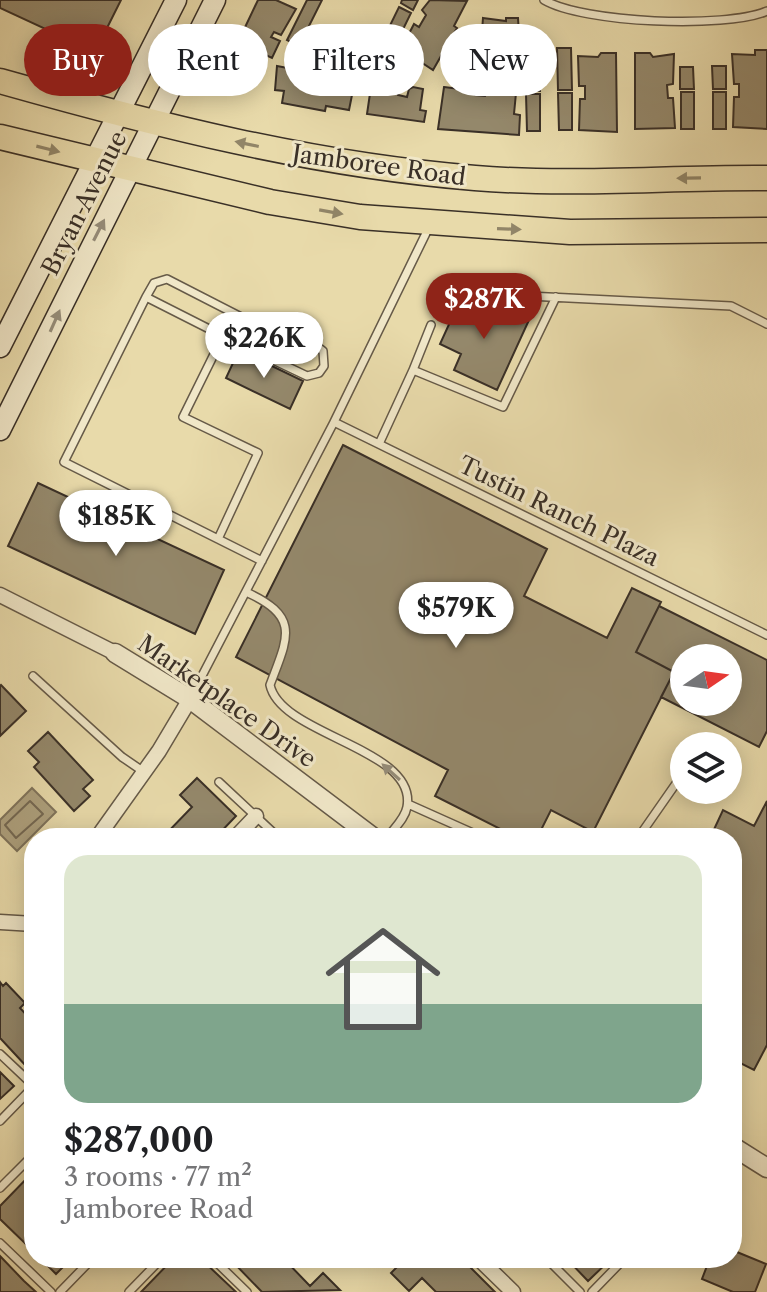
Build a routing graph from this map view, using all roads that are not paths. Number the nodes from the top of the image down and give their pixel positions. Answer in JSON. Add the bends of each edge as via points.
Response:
{"nodes":[{"id":1,"x":176,"y":0,"type":"edge"},
{"id":2,"x":215,"y":0,"type":"edge"},
{"id":3,"x":544,"y":0,"type":"edge"},
{"id":4,"x":767,"y":11,"type":"edge"},
{"id":5,"x":0,"y":81,"type":"edge"},
{"id":6,"x":120,"y":112,"type":"junction"},
{"id":7,"x":154,"y":122,"type":"junction"},
{"id":8,"x":0,"y":137,"type":"edge"},
{"id":9,"x":96,"y":160,"type":"junction"},
{"id":10,"x":130,"y":168,"type":"junction"},
{"id":11,"x":767,"y":178,"type":"edge"},
{"id":12,"x":431,"y":224,"type":"junction"},
{"id":13,"x":767,"y":230,"type":"edge"},
{"id":14,"x":146,"y":297,"type":"junction"},
{"id":15,"x":556,"y":297,"type":"junction"},
{"id":16,"x":437,"y":313,"type":"dead end"},
{"id":17,"x":767,"y":324,"type":"edge"},
{"id":18,"x":431,"y":325,"type":"dead end"},
{"id":19,"x":223,"y":336,"type":"junction"},
{"id":20,"x":0,"y":347,"type":"edge"},
{"id":21,"x":413,"y":370,"type":"junction"},
{"id":22,"x":334,"y":422,"type":"junction"},
{"id":23,"x":0,"y":430,"type":"edge"},
{"id":24,"x":379,"y":444,"type":"junction"},
{"id":25,"x":218,"y":539,"type":"junction"},
{"id":26,"x":262,"y":561,"type":"junction"},
{"id":27,"x":246,"y":592,"type":"junction"},
{"id":28,"x":0,"y":595,"type":"edge"},
{"id":29,"x":767,"y":635,"type":"edge"},
{"id":30,"x":115,"y":653,"type":"joint"},
{"id":31,"x":33,"y":676,"type":"dead end"},
{"id":32,"x":190,"y":699,"type":"junction"},
{"id":33,"x":144,"y":772,"type":"junction"},
{"id":34,"x":219,"y":782,"type":"dead end"},
{"id":35,"x":670,"y":792,"type":"edge"},
{"id":36,"x":408,"y":804,"type":"junction"},
{"id":37,"x":256,"y":816,"type":"junction"},
{"id":38,"x":104,"y":828,"type":"edge"},
{"id":39,"x":245,"y":828,"type":"edge"},
{"id":40,"x":269,"y":828,"type":"edge"},
{"id":41,"x":361,"y":828,"type":"edge"},
{"id":42,"x":393,"y":828,"type":"edge"},
{"id":43,"x":462,"y":828,"type":"edge"},
{"id":44,"x":645,"y":828,"type":"edge"},
{"id":45,"x":0,"y":922,"type":"edge"},
{"id":46,"x":24,"y":925,"type":"edge"},
{"id":47,"x":0,"y":1054,"type":"edge"},
{"id":48,"x":24,"y":1077,"type":"edge"},
{"id":49,"x":24,"y":1096,"type":"edge"},
{"id":50,"x":0,"y":1121,"type":"edge"},
{"id":51,"x":742,"y":1152,"type":"edge"},
{"id":52,"x":24,"y":1164,"type":"edge"},
{"id":53,"x":767,"y":1168,"type":"edge"},
{"id":54,"x":0,"y":1188,"type":"edge"},
{"id":55,"x":0,"y":1243,"type":"edge"},
{"id":56,"x":24,"y":1266,"type":"edge"},
{"id":57,"x":26,"y":1268,"type":"edge"},
{"id":58,"x":83,"y":1268,"type":"edge"},
{"id":59,"x":152,"y":1268,"type":"edge"},
{"id":60,"x":222,"y":1268,"type":"edge"},
{"id":61,"x":488,"y":1268,"type":"edge"},
{"id":62,"x":556,"y":1268,"type":"edge"},
{"id":63,"x":615,"y":1268,"type":"edge"},
{"id":64,"x":51,"y":1292,"type":"edge"},
{"id":65,"x":60,"y":1292,"type":"edge"},
{"id":66,"x":129,"y":1292,"type":"edge"},
{"id":67,"x":247,"y":1292,"type":"edge"},
{"id":68,"x":513,"y":1292,"type":"edge"},
{"id":69,"x":580,"y":1292,"type":"edge"},
{"id":70,"x":592,"y":1292,"type":"edge"}],
"edges":[{"from":1,"to":6,"type":"main road","name":"Bryan Avenue"},
{"from":2,"to":7,"type":"main road","name":"Bryan Avenue"},
{"from":3,"to":4,"type":"lane","via":[[584,15],[618,19],[728,19]]},
{"from":5,"to":6,"type":"main road","name":"Jamboree Road"},
{"from":6,"to":7,"type":"main road","name":"Jamboree Road"},
{"from":6,"to":9,"type":"main road","name":"Bryan Avenue"},
{"from":7,"to":10,"type":"main road","name":"Bryan Avenue"},
{"from":11,"to":7,"type":"main road","name":"Jamboree Road","one_way":true,"via":[[476,178],[288,153]]},
{"from":8,"to":9,"type":"main road","name":"Jamboree Road","one_way":true},
{"from":9,"to":10,"type":"main road","name":"Jamboree Road"},
{"from":9,"to":20,"type":"main road","name":"Bryan Avenue"},
{"from":10,"to":12,"type":"main road","name":"Jamboree Road","one_way":true,"via":[[270,202]]},
{"from":23,"to":10,"type":"main road","name":"Bryan Avenue","one_way":true},
{"from":12,"to":13,"type":"main road","name":"Jamboree Road","one_way":true,"via":[[570,232]]},
{"from":12,"to":22,"type":"lane"},
{"from":14,"to":19,"type":"lane"},
{"from":14,"to":19,"type":"lane","via":[[154,283],[167,279],[282,338],[314,344],[323,351],[324,366],[307,376]]},
{"from":14,"to":25,"type":"lane","via":[[64,462]]},
{"from":15,"to":16,"type":"lane","via":[[457,293],[445,299]]},
{"from":15,"to":17,"type":"lane","via":[[731,306]]},
{"from":15,"to":21,"type":"lane","via":[[503,407]]},
{"from":18,"to":21,"type":"lane"},
{"from":19,"to":25,"type":"lane","via":[[183,417],[258,453]]},
{"from":21,"to":24,"type":"lane"},
{"from":22,"to":24,"type":"lane","name":"Tustin Ranch Plaza"},
{"from":22,"to":26,"type":"lane"},
{"from":24,"to":29,"type":"lane","name":"Tustin Ranch Plaza"},
{"from":25,"to":26,"type":"lane"},
{"from":26,"to":27,"type":"lane"},
{"from":27,"to":32,"type":"lane"},
{"from":36,"to":27,"type":"lane","one_way":true,"via":[[396,772],[281,706],[270,685],[288,630],[273,607]]},
{"from":28,"to":30,"type":"street","name":"Marketplace Drive"},
{"from":30,"to":32,"type":"street","name":"Marketplace Drive"},
{"from":31,"to":33,"type":"lane"},
{"from":32,"to":33,"type":"street"},
{"from":32,"to":41,"type":"street","name":"Marketplace Drive"},
{"from":33,"to":38,"type":"street"},
{"from":34,"to":37,"type":"lane"},
{"from":35,"to":44,"type":"lane"},
{"from":36,"to":42,"type":"lane"},
{"from":36,"to":43,"type":"lane"},
{"from":37,"to":39,"type":"street"},
{"from":37,"to":40,"type":"lane"},
{"from":45,"to":46,"type":"street"},
{"from":47,"to":48,"type":"lane"},
{"from":49,"to":50,"type":"lane"},
{"from":51,"to":53,"type":"street"},
{"from":52,"to":54,"type":"lane"},
{"from":55,"to":56,"type":"lane"},
{"from":57,"to":64,"type":"lane"},
{"from":58,"to":65,"type":"lane"},
{"from":59,"to":66,"type":"lane"},
{"from":60,"to":67,"type":"lane"},
{"from":61,"to":68,"type":"street"},
{"from":62,"to":69,"type":"lane"},
{"from":63,"to":70,"type":"lane"}]}
